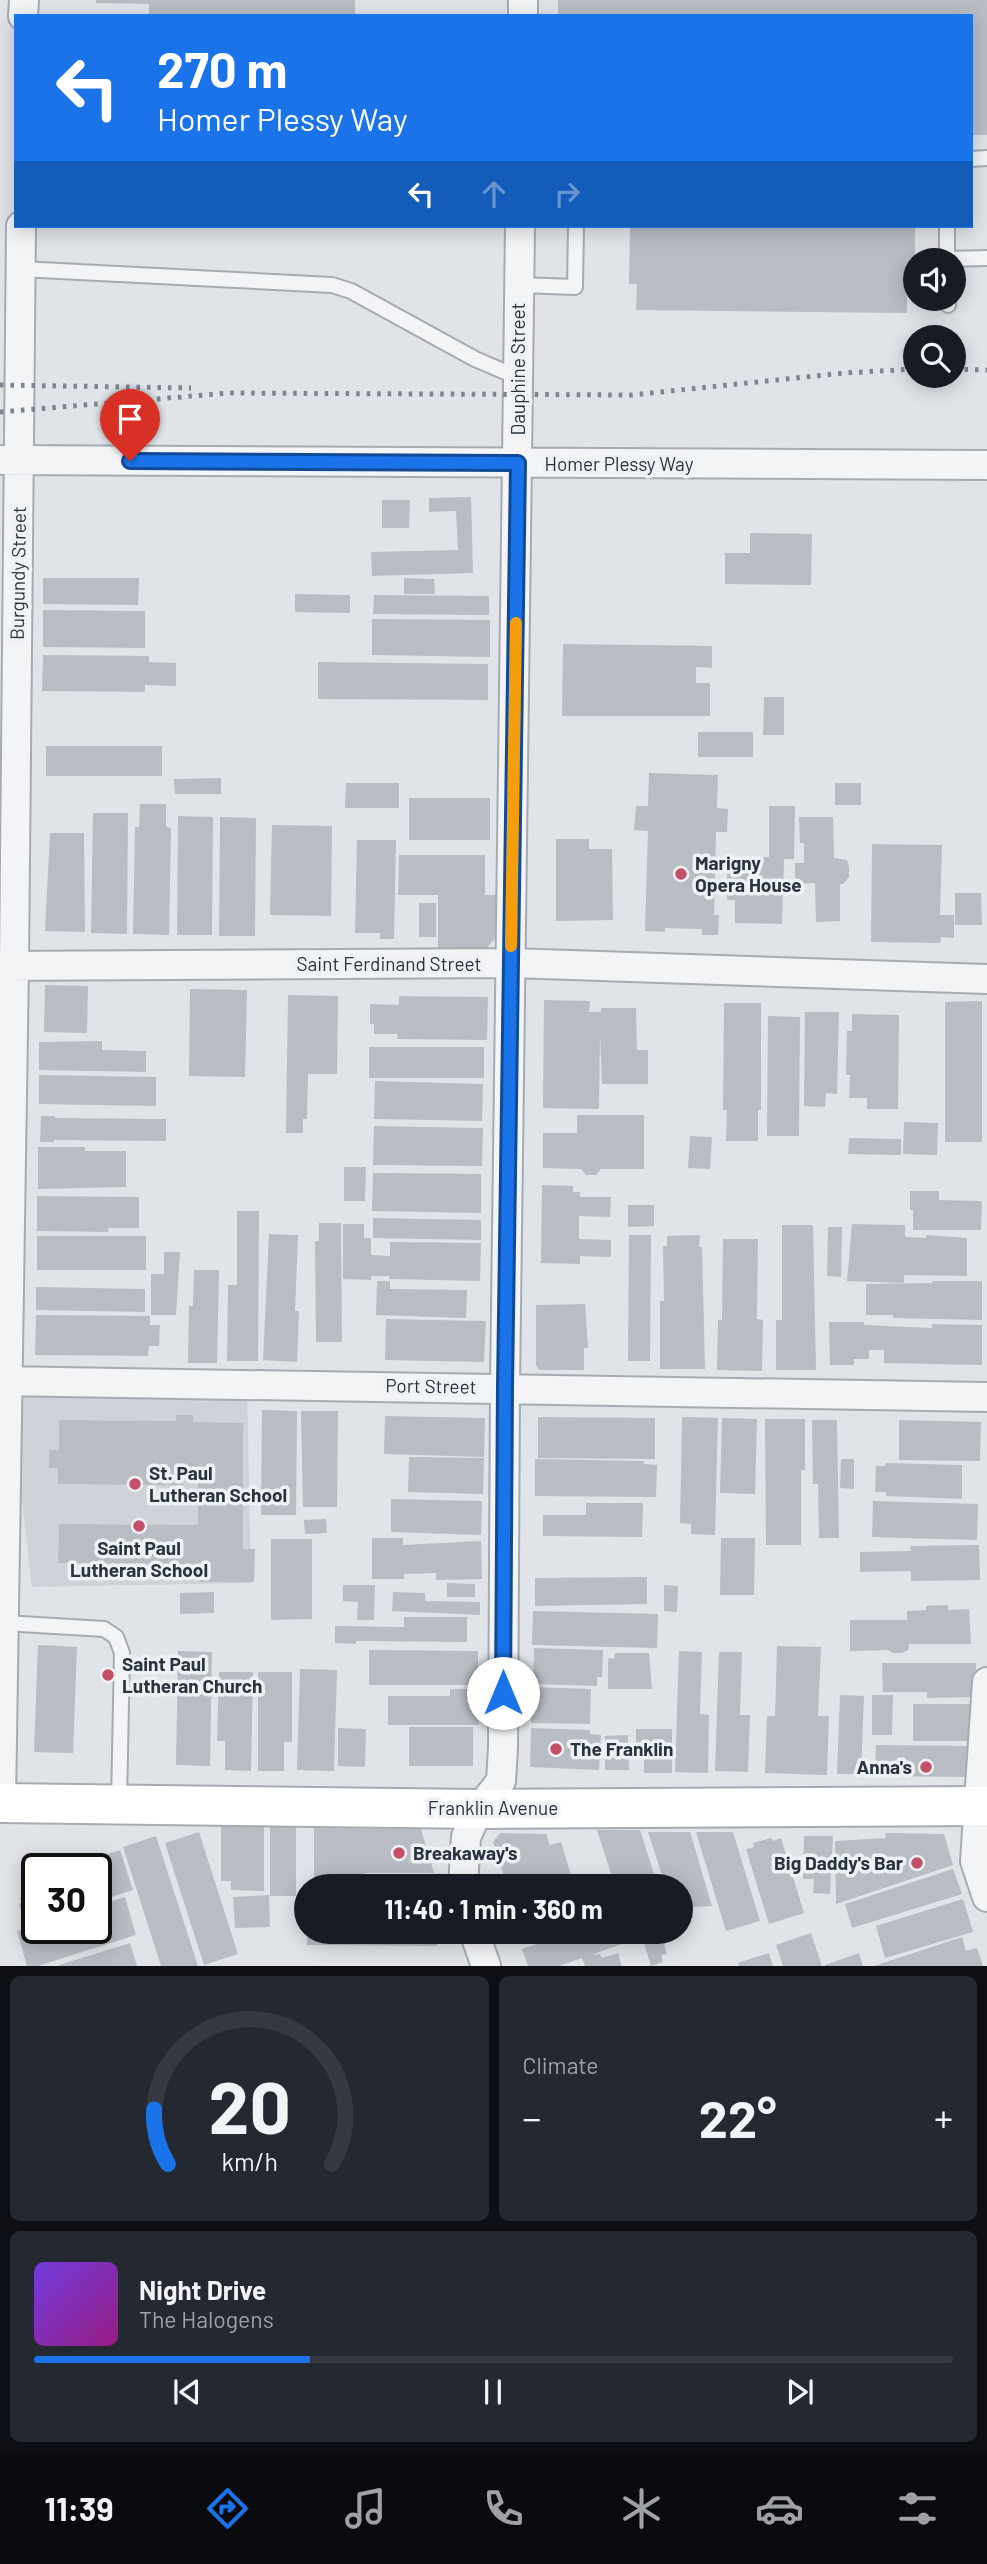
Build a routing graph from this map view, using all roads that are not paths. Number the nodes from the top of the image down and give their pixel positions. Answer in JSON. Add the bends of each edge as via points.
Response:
{"nodes":[{"id":1,"x":21,"y":228,"type":"edge"},
{"id":2,"x":520,"y":228,"type":"edge"},
{"id":3,"x":576,"y":228,"type":"edge"},
{"id":4,"x":947,"y":228,"type":"edge"},
{"id":5,"x":947,"y":248,"type":"edge"},
{"id":6,"x":987,"y":258,"type":"edge"},
{"id":7,"x":966,"y":259,"type":"edge"},
{"id":8,"x":20,"y":269,"type":"junction"},
{"id":9,"x":519,"y":285,"type":"junction"},
{"id":10,"x":517,"y":377,"type":"junction"},
{"id":11,"x":10,"y":460,"type":"edge"},
{"id":12,"x":518,"y":463,"type":"junction"},
{"id":13,"x":987,"y":465,"type":"edge"},
{"id":14,"x":511,"y":963,"type":"junction"},
{"id":15,"x":7,"y":966,"type":"edge"},
{"id":16,"x":987,"y":979,"type":"edge"},
{"id":17,"x":4,"y":1381,"type":"edge"},
{"id":18,"x":505,"y":1387,"type":"junction"},
{"id":19,"x":987,"y":1397,"type":"edge"},
{"id":20,"x":4,"y":1623,"type":"junction"},
{"id":21,"x":987,"y":1682,"type":"edge"},
{"id":22,"x":0,"y":1803,"type":"edge"},
{"id":23,"x":119,"y":1804,"type":"junction"},
{"id":24,"x":984,"y":1806,"type":"edge"},
{"id":25,"x":479,"y":1809,"type":"junction"},
{"id":26,"x":464,"y":1874,"type":"edge"},
{"id":27,"x":987,"y":1897,"type":"edge"},
{"id":28,"x":478,"y":1944,"type":"edge"},
{"id":29,"x":486,"y":1965,"type":"edge"}],
"edges":[{"from":1,"to":8,"type":"street","name":"Burgundy Street"},
{"from":2,"to":9,"type":"street","name":"Dauphine Street"},
{"from":3,"to":9,"type":"lane","via":[[575,286]]},
{"from":4,"to":5,"type":"lane"},
{"from":6,"to":7,"type":"lane"},
{"from":8,"to":10,"type":"lane","via":[[332,285]]},
{"from":8,"to":11,"type":"street","name":"Burgundy Street"},
{"from":9,"to":10,"type":"street","name":"Dauphine Street"},
{"from":10,"to":12,"type":"street","name":"Dauphine Street"},
{"from":11,"to":12,"type":"street","name":"Homer Plessy Way"},
{"from":11,"to":15,"type":"street","name":"Burgundy Street"},
{"from":12,"to":13,"type":"street","name":"Homer Plessy Way"},
{"from":12,"to":14,"type":"street","name":"Dauphine Street"},
{"from":14,"to":15,"type":"street","name":"Saint Ferdinand Street"},
{"from":14,"to":16,"type":"street","name":"Saint Ferdinand Street"},
{"from":14,"to":18,"type":"street","name":"Dauphine Street"},
{"from":15,"to":17,"type":"street","name":"Burgundy Street"},
{"from":17,"to":18,"type":"street","name":"Port Street"},
{"from":17,"to":20,"type":"street","name":"Burgundy Street"},
{"from":18,"to":19,"type":"street","name":"Port Street"},
{"from":18,"to":25,"type":"street","name":"Dauphine Street","via":[[501,1782]]},
{"from":20,"to":22,"type":"street","name":"Burgundy Street"},
{"from":20,"to":23,"type":"lane","via":[[104,1629],[116,1637],[122,1653]]},
{"from":21,"to":24,"type":"street"},
{"from":22,"to":23,"type":"street","name":"Franklin Avenue"},
{"from":23,"to":25,"type":"street","name":"Franklin Avenue"},
{"from":24,"to":25,"type":"street","name":"Franklin Avenue"},
{"from":24,"to":27,"type":"street","via":[[975,1861]]},
{"from":25,"to":26,"type":"street","name":"Dauphine Street","via":[[466,1837]]},
{"from":28,"to":29,"type":"street"}]}
